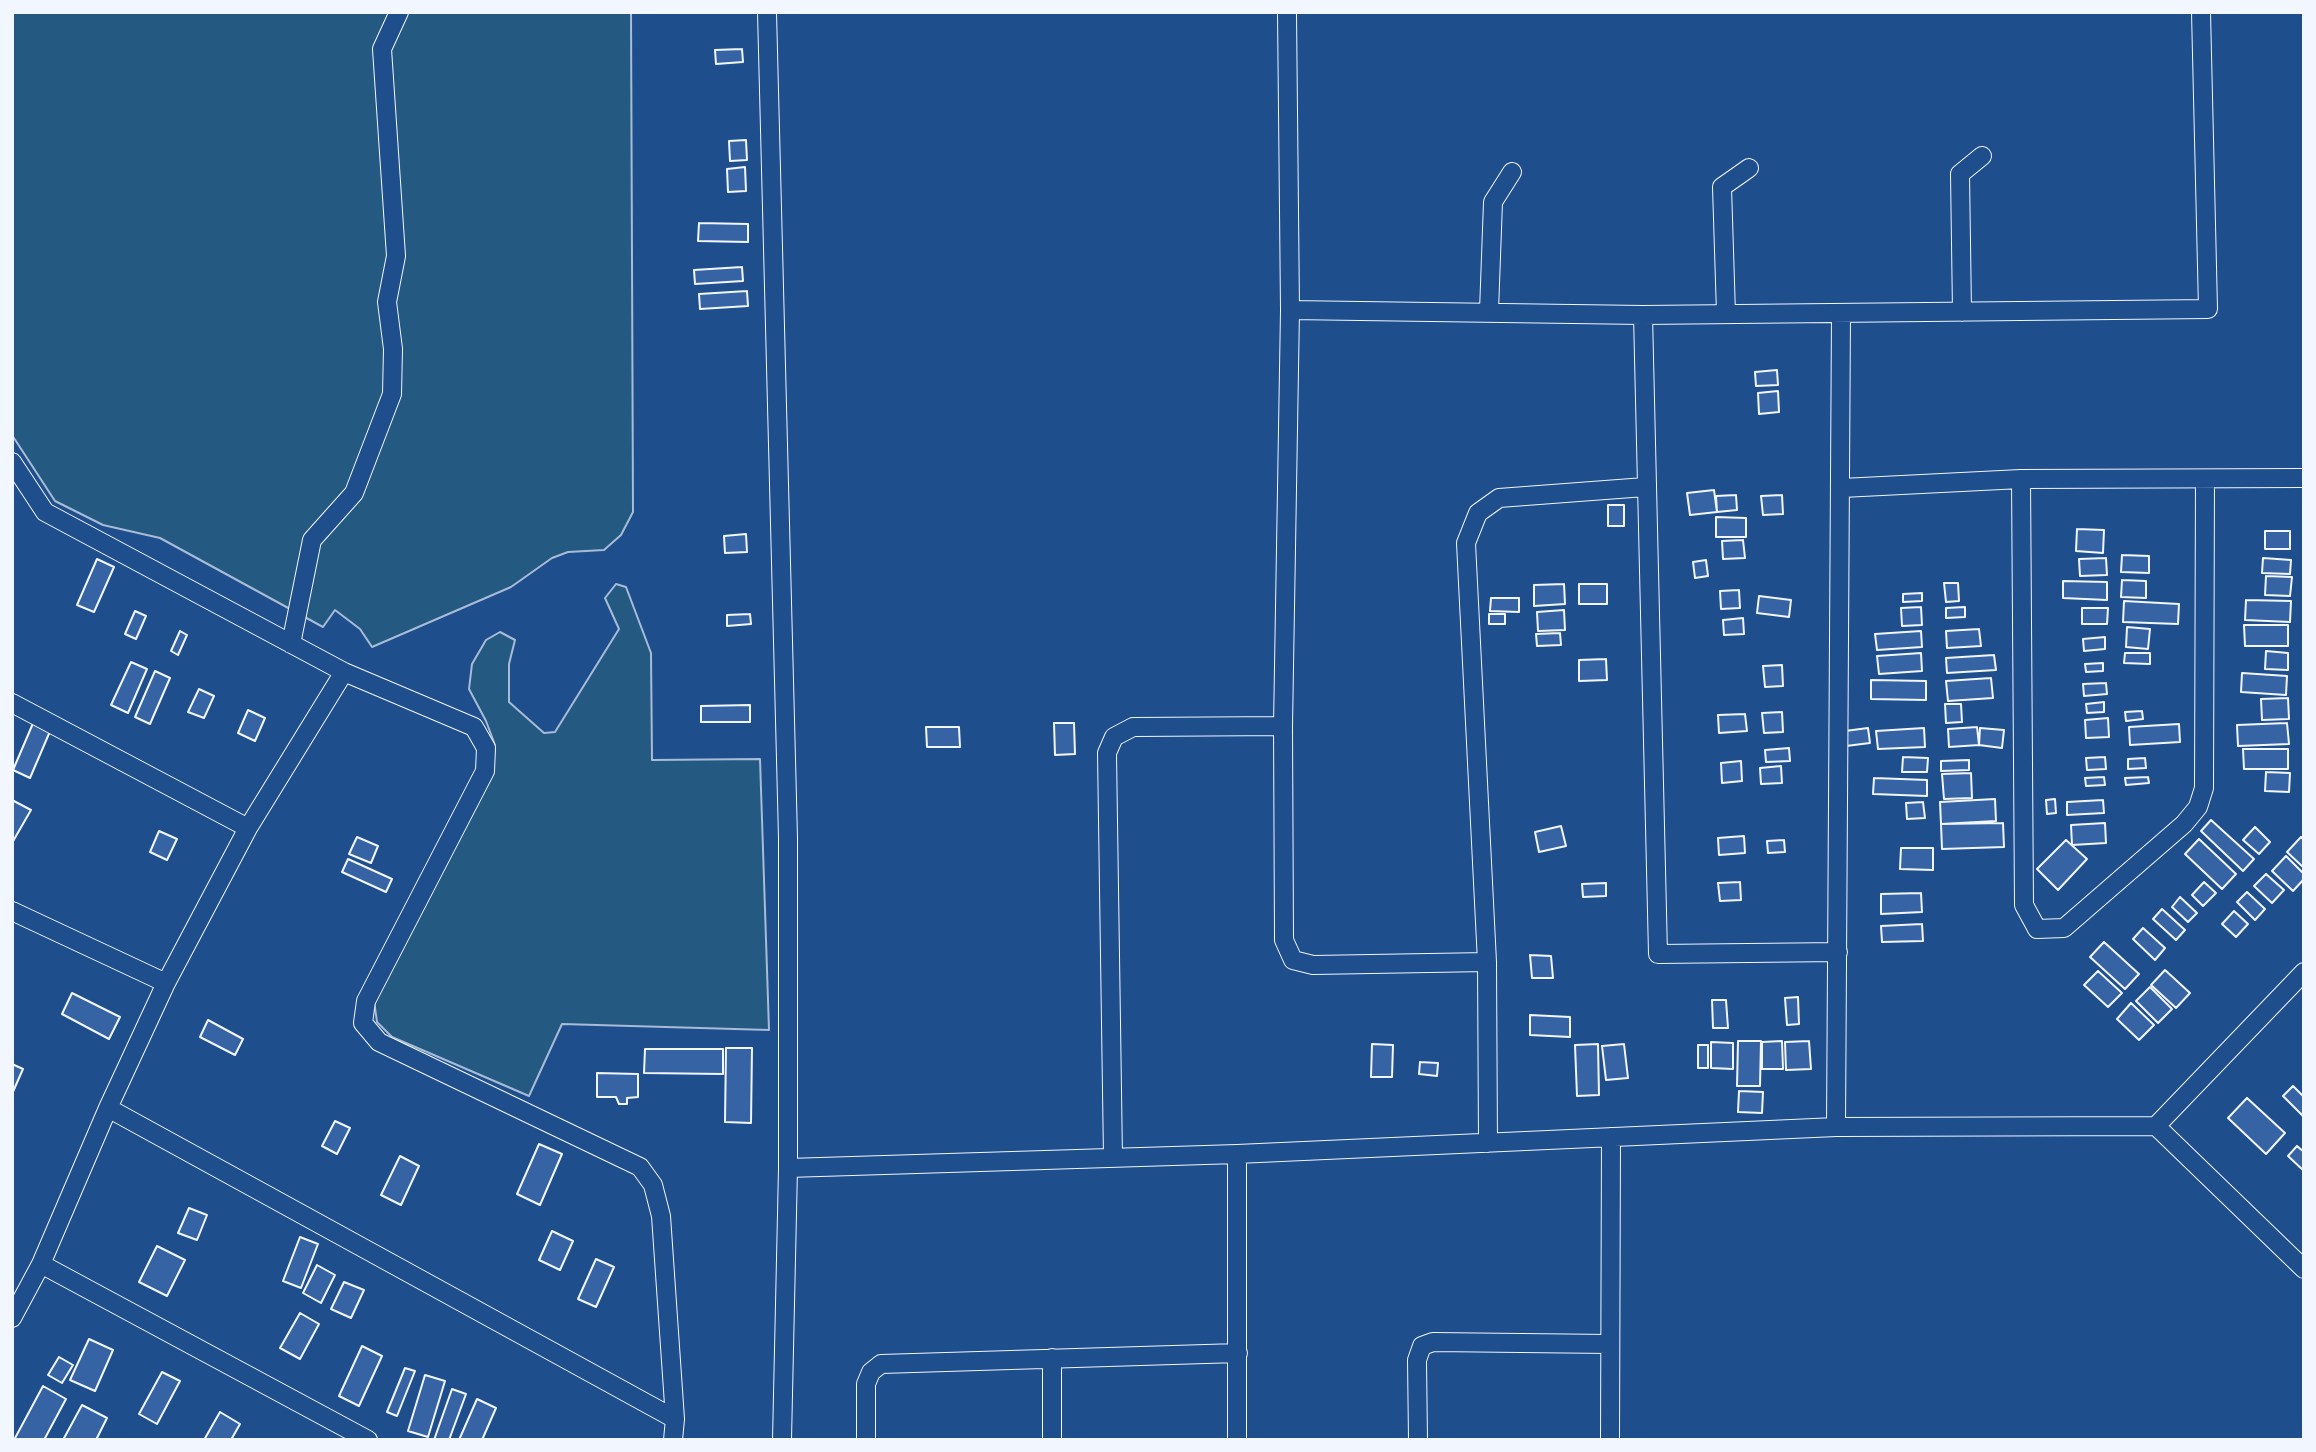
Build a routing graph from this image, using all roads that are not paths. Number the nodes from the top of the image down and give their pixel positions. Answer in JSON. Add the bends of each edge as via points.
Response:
{"nodes":[{"id":1,"x":400,"y":12,"type":"edge"},
{"id":2,"x":767,"y":12,"type":"edge"},
{"id":3,"x":1287,"y":12,"type":"edge"},
{"id":4,"x":2201,"y":12,"type":"edge"},
{"id":5,"x":1982,"y":156,"type":"dead end"},
{"id":6,"x":1749,"y":168,"type":"dead end"},
{"id":7,"x":1512,"y":172,"type":"dead end"},
{"id":8,"x":1290,"y":310,"type":"junction"},
{"id":9,"x":1489,"y":311,"type":"junction"},
{"id":10,"x":1962,"y":312,"type":"junction"},
{"id":11,"x":1841,"y":313,"type":"junction"},
{"id":12,"x":1726,"y":314,"type":"junction"},
{"id":13,"x":1643,"y":315,"type":"junction"},
{"id":14,"x":12,"y":462,"type":"edge"},
{"id":15,"x":2304,"y":478,"type":"edge"},
{"id":16,"x":2021,"y":479,"type":"junction"},
{"id":17,"x":2205,"y":479,"type":"junction"},
{"id":18,"x":1645,"y":487,"type":"junction"},
{"id":19,"x":1842,"y":488,"type":"junction"},
{"id":20,"x":291,"y":644,"type":"junction"},
{"id":21,"x":344,"y":672,"type":"junction"},
{"id":22,"x":12,"y":703,"type":"edge"},
{"id":23,"x":1283,"y":726,"type":"junction"},
{"id":24,"x":248,"y":828,"type":"junction"},
{"id":25,"x":12,"y":911,"type":"edge"},
{"id":26,"x":1838,"y":953,"type":"junction"},
{"id":27,"x":1487,"y":962,"type":"junction"},
{"id":28,"x":2304,"y":972,"type":"edge"},
{"id":29,"x":166,"y":983,"type":"junction"},
{"id":30,"x":108,"y":1108,"type":"junction"},
{"id":31,"x":2156,"y":1126,"type":"junction"},
{"id":32,"x":1836,"y":1128,"type":"junction"},
{"id":33,"x":1611,"y":1137,"type":"junction"},
{"id":34,"x":1488,"y":1143,"type":"junction"},
{"id":35,"x":1237,"y":1154,"type":"junction"},
{"id":36,"x":1113,"y":1158,"type":"junction"},
{"id":37,"x":788,"y":1168,"type":"junction"},
{"id":38,"x":2301,"y":1261,"type":"edge"},
{"id":39,"x":41,"y":1264,"type":"junction"},
{"id":40,"x":12,"y":1318,"type":"edge"},
{"id":41,"x":1610,"y":1344,"type":"junction"},
{"id":42,"x":1238,"y":1353,"type":"junction"},
{"id":43,"x":1052,"y":1358,"type":"junction"},
{"id":44,"x":675,"y":1419,"type":"junction"},
{"id":45,"x":368,"y":1440,"type":"edge"},
{"id":46,"x":673,"y":1440,"type":"edge"},
{"id":47,"x":782,"y":1440,"type":"edge"},
{"id":48,"x":866,"y":1440,"type":"edge"},
{"id":49,"x":1052,"y":1440,"type":"edge"},
{"id":50,"x":1237,"y":1440,"type":"edge"},
{"id":51,"x":1418,"y":1440,"type":"edge"},
{"id":52,"x":1610,"y":1440,"type":"edge"}],
"edges":[{"from":1,"to":20,"type":"street","via":[[382,49],[396,256],[387,302],[392,394],[354,493],[312,540]]},
{"from":2,"to":37,"type":"street","via":[[788,838]]},
{"from":3,"to":8,"type":"street"},
{"from":4,"to":10,"type":"street","via":[[2208,309]]},
{"from":5,"to":10,"type":"street","via":[[1961,174]]},
{"from":6,"to":12,"type":"street","via":[[1722,187]]},
{"from":7,"to":9,"type":"street","via":[[1493,202]]},
{"from":8,"to":9,"type":"street"},
{"from":8,"to":23,"type":"street"},
{"from":9,"to":13,"type":"street"},
{"from":10,"to":11,"type":"street"},
{"from":11,"to":12,"type":"street"},
{"from":11,"to":19,"type":"street"},
{"from":12,"to":13,"type":"street"},
{"from":13,"to":18,"type":"street"},
{"from":14,"to":20,"type":"street","via":[[45,512]]},
{"from":15,"to":17,"type":"street"},
{"from":16,"to":17,"type":"street"},
{"from":16,"to":17,"type":"street","via":[[2024,905],[2037,929],[2064,928],[2198,807],[2204,788]]},
{"from":16,"to":19,"type":"street"},
{"from":18,"to":26,"type":"street","via":[[1658,954]]},
{"from":18,"to":27,"type":"street","via":[[1499,498],[1478,513],[1466,543]]},
{"from":19,"to":26,"type":"street"},
{"from":20,"to":21,"type":"street"},
{"from":21,"to":24,"type":"street"},
{"from":21,"to":44,"type":"street","via":[[474,727],[486,748],[485,771],[366,1001],[363,1023],[379,1042],[640,1167],[653,1185],[661,1216]]},
{"from":22,"to":24,"type":"street"},
{"from":23,"to":27,"type":"street","via":[[1284,940],[1293,960],[1313,965]]},
{"from":23,"to":36,"type":"street","via":[[1133,727],[1114,737],[1107,753]]},
{"from":24,"to":29,"type":"street"},
{"from":25,"to":29,"type":"street"},
{"from":26,"to":32,"type":"street"},
{"from":27,"to":34,"type":"street"},
{"from":28,"to":31,"type":"street"},
{"from":29,"to":30,"type":"street"},
{"from":30,"to":39,"type":"street"},
{"from":30,"to":44,"type":"street"},
{"from":31,"to":32,"type":"street"},
{"from":31,"to":38,"type":"street"},
{"from":32,"to":33,"type":"street"},
{"from":33,"to":34,"type":"street"},
{"from":33,"to":41,"type":"street"},
{"from":34,"to":35,"type":"street"},
{"from":35,"to":36,"type":"street"},
{"from":35,"to":42,"type":"street"},
{"from":36,"to":37,"type":"street"},
{"from":37,"to":47,"type":"street"},
{"from":39,"to":40,"type":"street"},
{"from":39,"to":45,"type":"street"},
{"from":41,"to":51,"type":"street","via":[[1433,1342],[1422,1346],[1417,1360]]},
{"from":41,"to":52,"type":"street"},
{"from":42,"to":43,"type":"street"},
{"from":42,"to":50,"type":"street"},
{"from":43,"to":48,"type":"street","via":[[881,1364],[866,1384]]},
{"from":43,"to":49,"type":"street"},
{"from":44,"to":46,"type":"street"}]}
